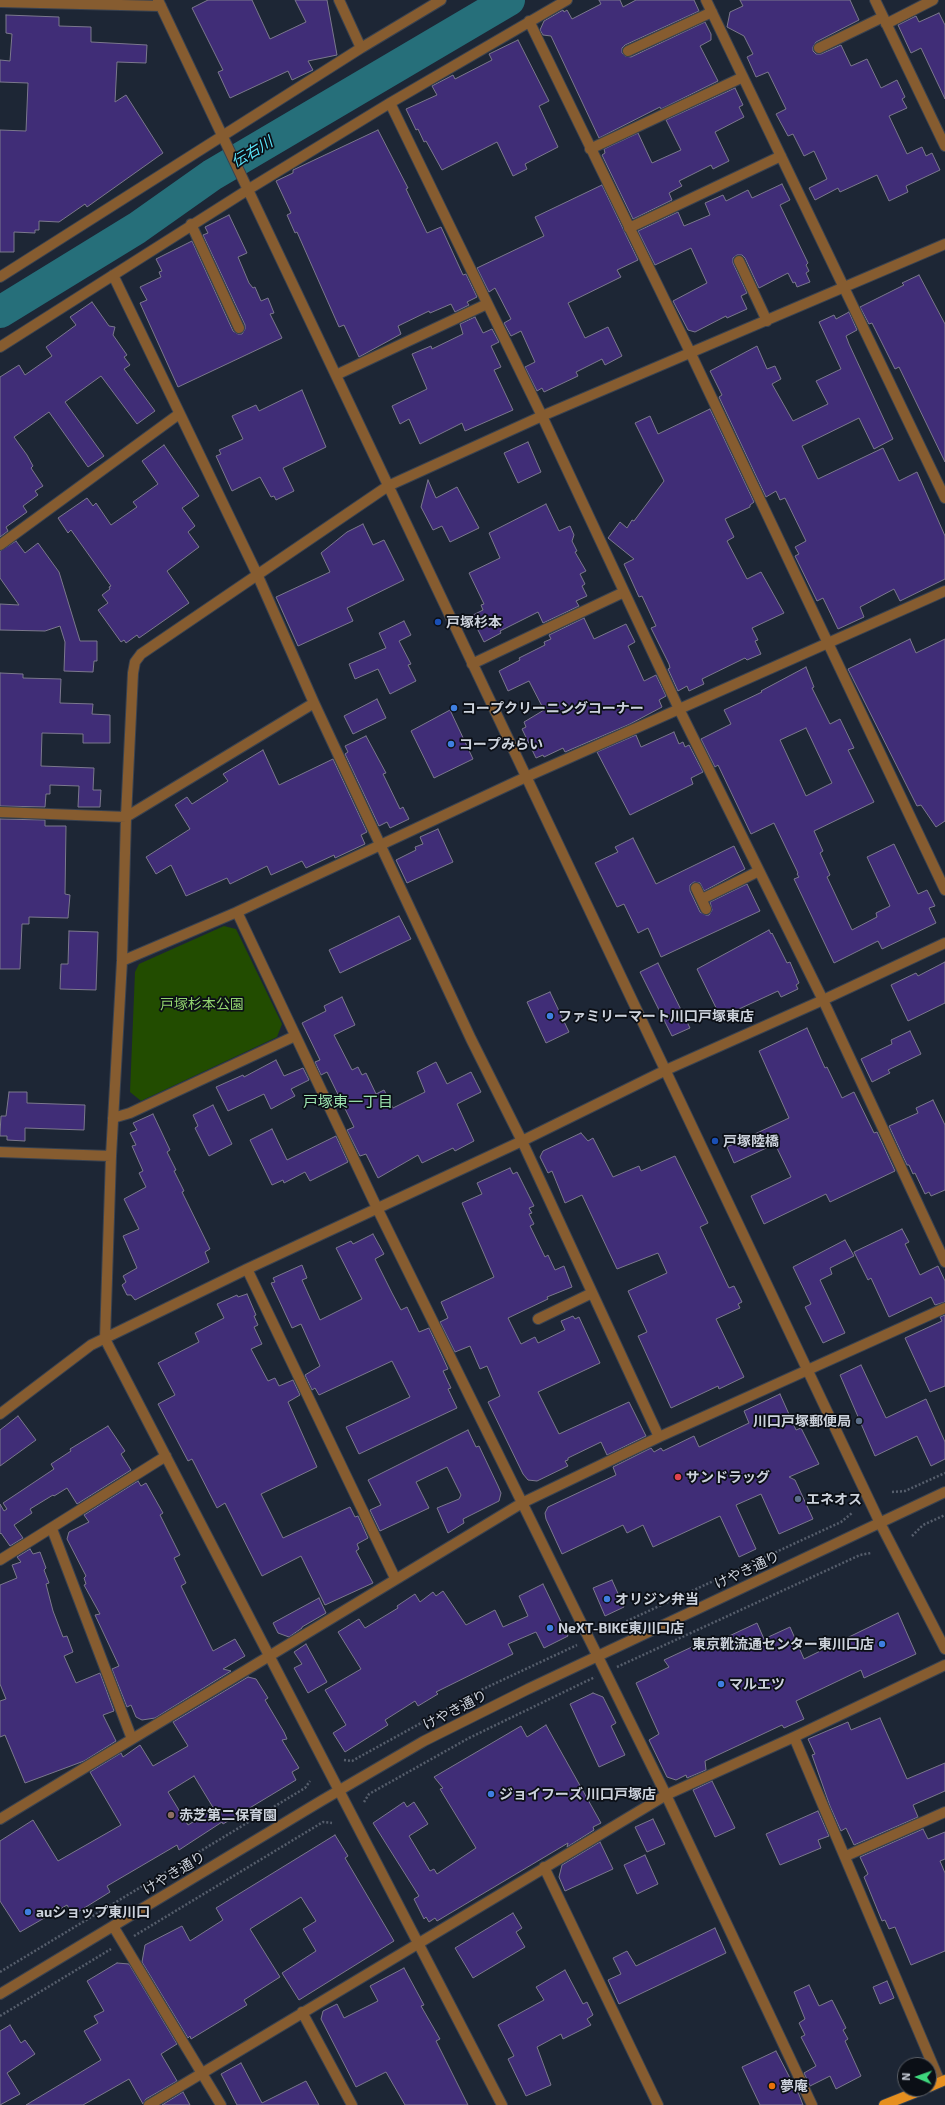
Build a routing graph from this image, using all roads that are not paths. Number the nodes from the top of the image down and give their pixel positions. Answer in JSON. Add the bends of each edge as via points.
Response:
{"nodes":[{"id":1,"x":339,"y":0,"type":"edge"},
{"id":2,"x":441,"y":0,"type":"edge"},
{"id":3,"x":567,"y":0,"type":"edge"},
{"id":4,"x":706,"y":0,"type":"edge"},
{"id":5,"x":875,"y":0,"type":"edge"},
{"id":6,"x":933,"y":0,"type":"edge"},
{"id":7,"x":0,"y":2,"type":"edge"},
{"id":8,"x":160,"y":3,"type":"edge"},
{"id":9,"x":712,"y":12,"type":"junction"},
{"id":10,"x":884,"y":20,"type":"junction"},
{"id":11,"x":529,"y":21,"type":"junction"},
{"id":12,"x":361,"y":48,"type":"junction"},
{"id":13,"x":819,"y":48,"type":"dead end"},
{"id":14,"x":628,"y":51,"type":"dead end"},
{"id":15,"x":743,"y":77,"type":"junction"},
{"id":16,"x":390,"y":103,"type":"junction"},
{"id":17,"x":224,"y":138,"type":"junction"},
{"id":18,"x":945,"y":146,"type":"edge"},
{"id":19,"x":590,"y":149,"type":"junction"},
{"id":20,"x":781,"y":156,"type":"junction"},
{"id":21,"x":249,"y":189,"type":"junction"},
{"id":22,"x":191,"y":224,"type":"junction"},
{"id":23,"x":628,"y":228,"type":"junction"},
{"id":24,"x":945,"y":244,"type":"edge"},
{"id":25,"x":739,"y":261,"type":"dead end"},
{"id":26,"x":113,"y":275,"type":"junction"},
{"id":27,"x":0,"y":277,"type":"edge"},
{"id":28,"x":845,"y":287,"type":"junction"},
{"id":29,"x":487,"y":304,"type":"junction"},
{"id":30,"x":767,"y":321,"type":"junction"},
{"id":31,"x":239,"y":328,"type":"dead end"},
{"id":32,"x":0,"y":347,"type":"edge"},
{"id":33,"x":690,"y":354,"type":"junction"},
{"id":34,"x":336,"y":375,"type":"junction"},
{"id":35,"x":179,"y":414,"type":"junction"},
{"id":36,"x":542,"y":416,"type":"junction"},
{"id":37,"x":388,"y":486,"type":"junction"},
{"id":38,"x":945,"y":498,"type":"edge"},
{"id":39,"x":0,"y":545,"type":"edge"},
{"id":40,"x":257,"y":574,"type":"junction"},
{"id":41,"x":945,"y":591,"type":"edge"},
{"id":42,"x":624,"y":592,"type":"junction"},
{"id":43,"x":826,"y":643,"type":"junction"},
{"id":44,"x":472,"y":664,"type":"junction"},
{"id":45,"x":314,"y":704,"type":"junction"},
{"id":46,"x":679,"y":709,"type":"junction"},
{"id":47,"x":526,"y":777,"type":"junction"},
{"id":48,"x":0,"y":812,"type":"edge"},
{"id":49,"x":126,"y":816,"type":"junction"},
{"id":50,"x":382,"y":846,"type":"junction"},
{"id":51,"x":759,"y":871,"type":"junction"},
{"id":52,"x":696,"y":888,"type":"dead end"},
{"id":53,"x":945,"y":890,"type":"edge"},
{"id":54,"x":702,"y":899,"type":"junction"},
{"id":55,"x":706,"y":909,"type":"dead end"},
{"id":56,"x":237,"y":912,"type":"junction"},
{"id":57,"x":945,"y":943,"type":"edge"},
{"id":58,"x":122,"y":961,"type":"junction"},
{"id":59,"x":823,"y":1000,"type":"junction"},
{"id":60,"x":295,"y":1036,"type":"junction"},
{"id":61,"x":666,"y":1070,"type":"junction"},
{"id":62,"x":113,"y":1118,"type":"junction"},
{"id":63,"x":522,"y":1141,"type":"junction"},
{"id":64,"x":0,"y":1152,"type":"edge"},
{"id":65,"x":111,"y":1156,"type":"junction"},
{"id":66,"x":377,"y":1208,"type":"junction"},
{"id":67,"x":945,"y":1262,"type":"edge"},
{"id":68,"x":247,"y":1269,"type":"junction"},
{"id":69,"x":592,"y":1293,"type":"junction"},
{"id":70,"x":945,"y":1308,"type":"edge"},
{"id":71,"x":538,"y":1319,"type":"dead end"},
{"id":72,"x":105,"y":1339,"type":"junction"},
{"id":73,"x":808,"y":1370,"type":"junction"},
{"id":74,"x":0,"y":1414,"type":"edge"},
{"id":75,"x":660,"y":1437,"type":"junction"},
{"id":76,"x":166,"y":1456,"type":"junction"},
{"id":77,"x":945,"y":1492,"type":"edge"},
{"id":78,"x":522,"y":1503,"type":"junction"},
{"id":79,"x":880,"y":1522,"type":"junction"},
{"id":80,"x":52,"y":1529,"type":"junction"},
{"id":81,"x":0,"y":1560,"type":"edge"},
{"id":82,"x":395,"y":1578,"type":"junction"},
{"id":83,"x":945,"y":1649,"type":"edge"},
{"id":84,"x":598,"y":1656,"type":"junction"},
{"id":85,"x":269,"y":1657,"type":"junction"},
{"id":86,"x":945,"y":1664,"type":"edge"},
{"id":87,"x":794,"y":1737,"type":"junction"},
{"id":88,"x":132,"y":1739,"type":"junction"},
{"id":89,"x":339,"y":1790,"type":"junction"},
{"id":90,"x":666,"y":1795,"type":"junction"},
{"id":91,"x":945,"y":1812,"type":"edge"},
{"id":92,"x":0,"y":1819,"type":"edge"},
{"id":93,"x":846,"y":1856,"type":"junction"},
{"id":94,"x":544,"y":1867,"type":"junction"},
{"id":95,"x":113,"y":1926,"type":"junction"},
{"id":96,"x":419,"y":1944,"type":"junction"},
{"id":97,"x":0,"y":1994,"type":"edge"},
{"id":98,"x":302,"y":2012,"type":"junction"},
{"id":99,"x":202,"y":2073,"type":"junction"},
{"id":100,"x":943,"y":2081,"type":"edge"},
{"id":101,"x":904,"y":2097,"type":"edge"},
{"id":102,"x":150,"y":2105,"type":"edge"},
{"id":103,"x":221,"y":2105,"type":"edge"},
{"id":104,"x":352,"y":2105,"type":"edge"},
{"id":105,"x":502,"y":2105,"type":"edge"},
{"id":106,"x":658,"y":2105,"type":"edge"},
{"id":107,"x":812,"y":2105,"type":"edge"},
{"id":108,"x":884,"y":2105,"type":"edge"}],
"edges":[{"from":1,"to":12,"type":"street"},
{"from":2,"to":12,"type":"street"},
{"from":3,"to":11,"type":"street"},
{"from":4,"to":9,"type":"street"},
{"from":5,"to":10,"type":"street"},
{"from":6,"to":10,"type":"street"},
{"from":7,"to":8,"type":"street"},
{"from":8,"to":17,"type":"street"},
{"from":9,"to":14,"type":"street"},
{"from":9,"to":15,"type":"street"},
{"from":10,"to":13,"type":"street"},
{"from":10,"to":18,"type":"street"},
{"from":11,"to":16,"type":"street"},
{"from":11,"to":19,"type":"street"},
{"from":12,"to":17,"type":"street"},
{"from":15,"to":19,"type":"street"},
{"from":15,"to":20,"type":"street"},
{"from":16,"to":21,"type":"street"},
{"from":16,"to":29,"type":"street"},
{"from":17,"to":21,"type":"street"},
{"from":17,"to":27,"type":"street"},
{"from":19,"to":23,"type":"street"},
{"from":20,"to":23,"type":"street"},
{"from":20,"to":28,"type":"street"},
{"from":21,"to":22,"type":"street"},
{"from":21,"to":34,"type":"street"},
{"from":22,"to":26,"type":"street"},
{"from":22,"to":31,"type":"street"},
{"from":23,"to":33,"type":"street"},
{"from":24,"to":28,"type":"street"},
{"from":25,"to":30,"type":"street"},
{"from":26,"to":32,"type":"street"},
{"from":26,"to":35,"type":"street"},
{"from":28,"to":30,"type":"street"},
{"from":28,"to":38,"type":"street"},
{"from":29,"to":34,"type":"street"},
{"from":29,"to":36,"type":"street"},
{"from":30,"to":33,"type":"street"},
{"from":33,"to":36,"type":"street"},
{"from":33,"to":43,"type":"street"},
{"from":34,"to":37,"type":"street"},
{"from":35,"to":39,"type":"street"},
{"from":35,"to":40,"type":"street"},
{"from":36,"to":37,"type":"street"},
{"from":36,"to":42,"type":"street"},
{"from":37,"to":40,"type":"street"},
{"from":37,"to":44,"type":"street"},
{"from":40,"to":45,"type":"street"},
{"from":40,"to":49,"type":"street","via":[[141,654],[135,662]]},
{"from":41,"to":43,"type":"street"},
{"from":42,"to":44,"type":"street"},
{"from":42,"to":46,"type":"street"},
{"from":43,"to":46,"type":"street"},
{"from":43,"to":53,"type":"street"},
{"from":44,"to":47,"type":"street"},
{"from":45,"to":49,"type":"street"},
{"from":45,"to":50,"type":"street"},
{"from":46,"to":47,"type":"street"},
{"from":46,"to":51,"type":"street"},
{"from":47,"to":50,"type":"street"},
{"from":47,"to":61,"type":"street"},
{"from":48,"to":49,"type":"street"},
{"from":49,"to":58,"type":"street"},
{"from":50,"to":56,"type":"street"},
{"from":50,"to":63,"type":"street","via":[[471,1039]]},
{"from":51,"to":54,"type":"street"},
{"from":51,"to":59,"type":"street"},
{"from":52,"to":54,"type":"street"},
{"from":54,"to":55,"type":"street"},
{"from":56,"to":58,"type":"street"},
{"from":56,"to":60,"type":"street"},
{"from":57,"to":59,"type":"street"},
{"from":58,"to":62,"type":"street"},
{"from":59,"to":61,"type":"street"},
{"from":59,"to":67,"type":"street"},
{"from":60,"to":62,"type":"street","via":[[130,1113]]},
{"from":60,"to":66,"type":"street"},
{"from":61,"to":63,"type":"street"},
{"from":61,"to":73,"type":"street"},
{"from":62,"to":65,"type":"street"},
{"from":63,"to":66,"type":"street"},
{"from":63,"to":69,"type":"street"},
{"from":64,"to":65,"type":"street"},
{"from":65,"to":72,"type":"street"},
{"from":66,"to":68,"type":"street"},
{"from":66,"to":78,"type":"street"},
{"from":68,"to":72,"type":"street"},
{"from":68,"to":82,"type":"street"},
{"from":69,"to":71,"type":"street"},
{"from":69,"to":75,"type":"street"},
{"from":70,"to":73,"type":"street"},
{"from":72,"to":74,"type":"street","via":[[91,1345]]},
{"from":72,"to":76,"type":"street"},
{"from":73,"to":75,"type":"street"},
{"from":73,"to":79,"type":"street"},
{"from":75,"to":78,"type":"street"},
{"from":76,"to":80,"type":"street"},
{"from":76,"to":85,"type":"street"},
{"from":77,"to":79,"type":"street","name":"けやき通り"},
{"from":78,"to":82,"type":"street"},
{"from":78,"to":84,"type":"street"},
{"from":79,"to":83,"type":"street"},
{"from":79,"to":84,"type":"street","name":"けやき通り"},
{"from":80,"to":81,"type":"street"},
{"from":80,"to":88,"type":"street"},
{"from":82,"to":85,"type":"street"},
{"from":84,"to":89,"type":"street","name":"けやき通り","via":[[438,1734]]},
{"from":84,"to":90,"type":"street"},
{"from":85,"to":88,"type":"street"},
{"from":85,"to":89,"type":"street"},
{"from":86,"to":87,"type":"street"},
{"from":87,"to":90,"type":"street"},
{"from":87,"to":93,"type":"street"},
{"from":88,"to":92,"type":"street"},
{"from":89,"to":95,"type":"street","name":"けやき通り"},
{"from":89,"to":96,"type":"street"},
{"from":90,"to":94,"type":"street"},
{"from":90,"to":107,"type":"street"},
{"from":91,"to":93,"type":"street"},
{"from":93,"to":100,"type":"street"},
{"from":94,"to":96,"type":"street"},
{"from":94,"to":106,"type":"street"},
{"from":95,"to":97,"type":"street","name":"けやき通り"},
{"from":95,"to":99,"type":"street"},
{"from":96,"to":98,"type":"street"},
{"from":96,"to":105,"type":"street"},
{"from":98,"to":99,"type":"street"},
{"from":98,"to":104,"type":"street"},
{"from":99,"to":102,"type":"street"},
{"from":99,"to":103,"type":"street"},
{"from":101,"to":108,"type":"main road"}]}
